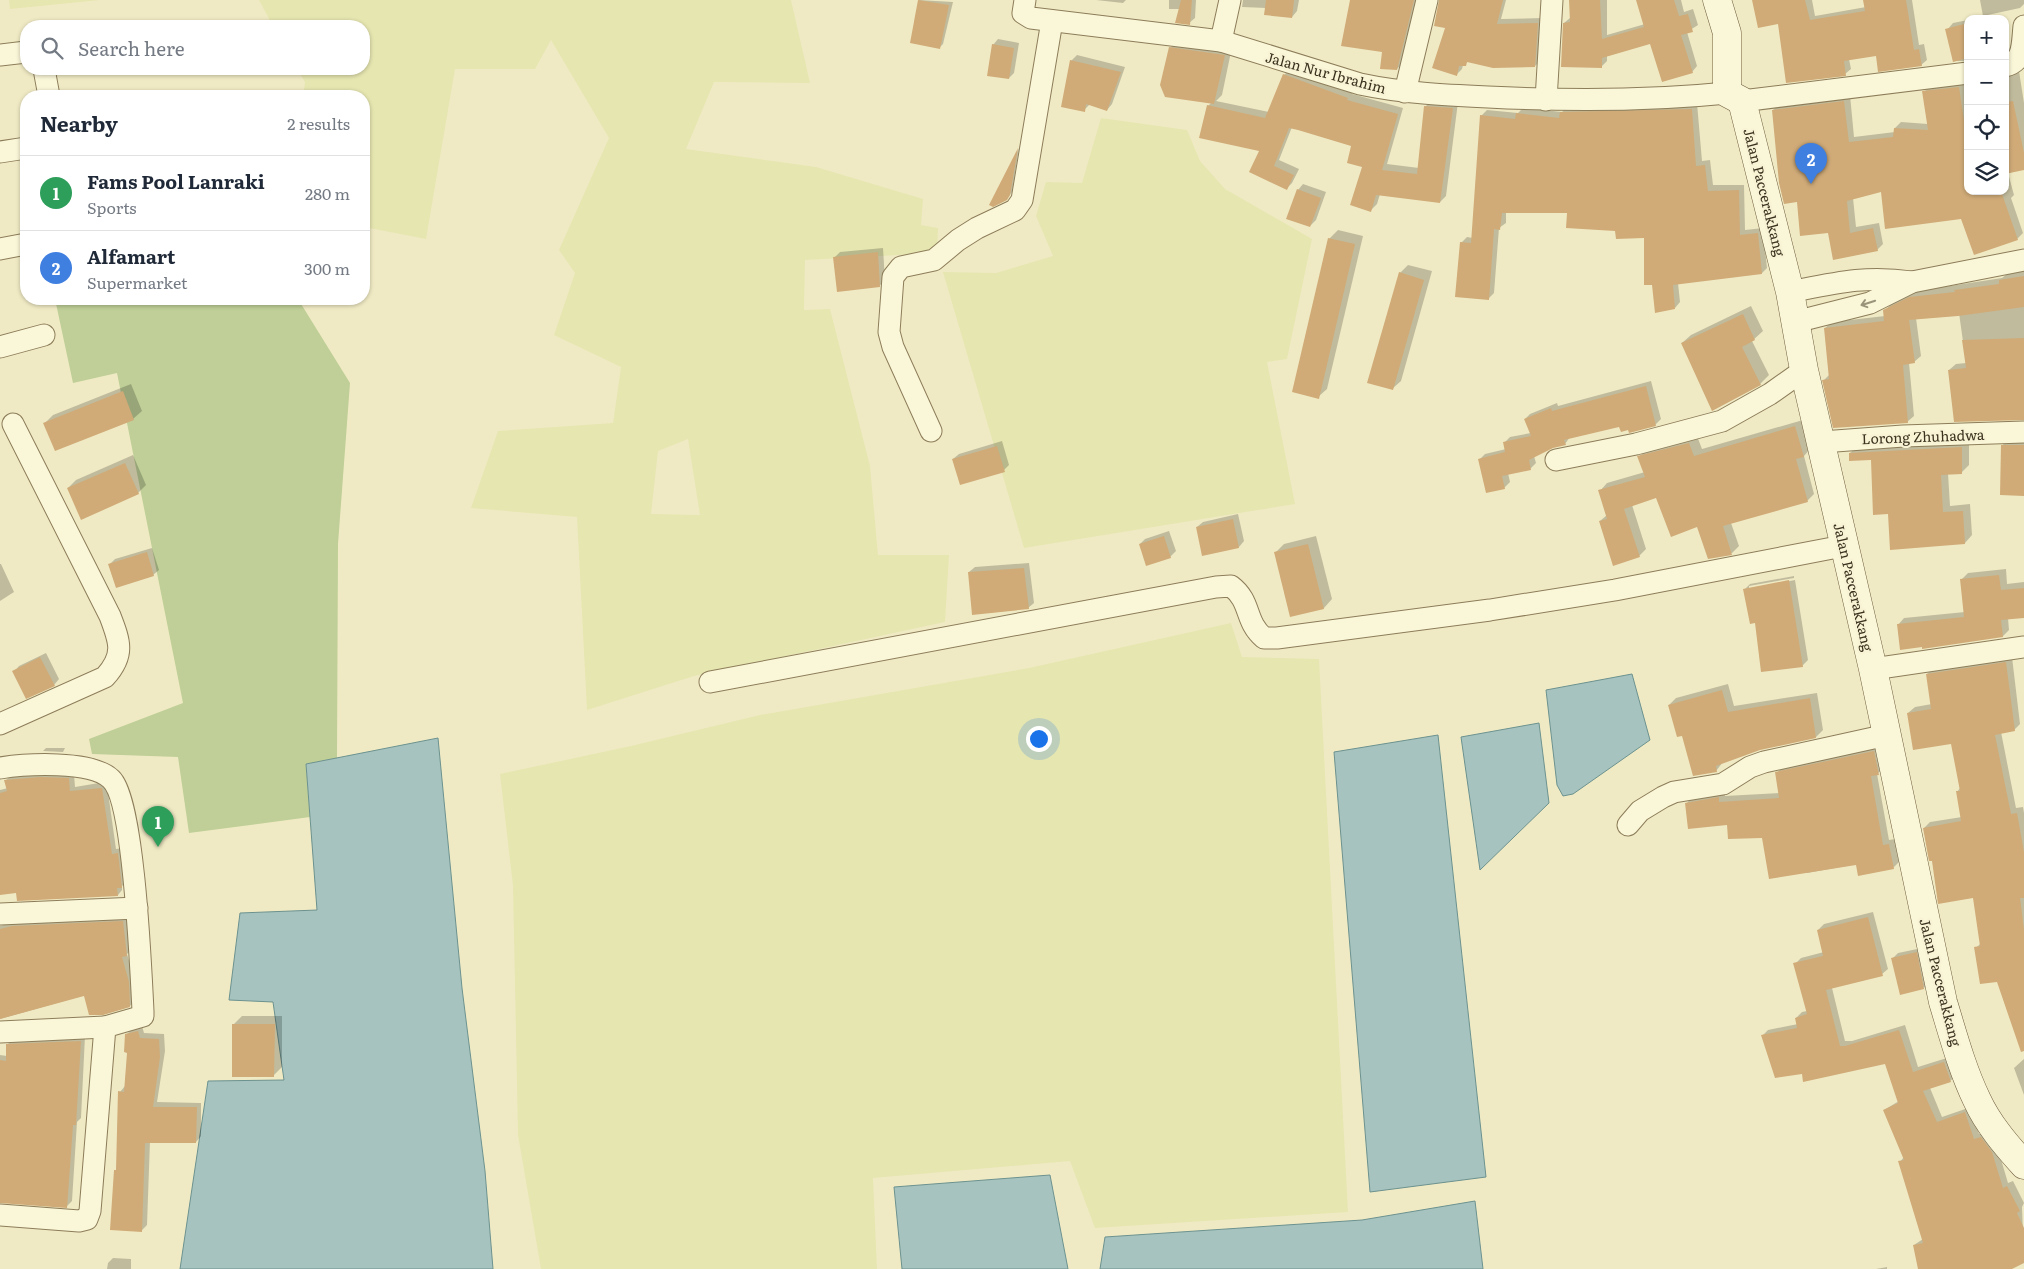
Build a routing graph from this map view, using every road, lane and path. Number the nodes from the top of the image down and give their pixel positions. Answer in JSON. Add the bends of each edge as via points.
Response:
{"nodes":[{"id":1,"x":1230,"y":0,"type":"edge"},
{"id":2,"x":1427,"y":0,"type":"edge"},
{"id":3,"x":1552,"y":0,"type":"edge"},
{"id":4,"x":1717,"y":0,"type":"edge"},
{"id":5,"x":1024,"y":4,"type":"edge"},
{"id":6,"x":1052,"y":21,"type":"junction"},
{"id":7,"x":2024,"y":26,"type":"edge"},
{"id":8,"x":1221,"y":41,"type":"junction"},
{"id":9,"x":20,"y":53,"type":"edge"},
{"id":10,"x":0,"y":55,"type":"edge"},
{"id":11,"x":2009,"y":65,"type":"edge"},
{"id":12,"x":1964,"y":73,"type":"edge"},
{"id":13,"x":45,"y":75,"type":"edge"},
{"id":14,"x":48,"y":90,"type":"edge"},
{"id":15,"x":1405,"y":92,"type":"junction"},
{"id":16,"x":1735,"y":97,"type":"junction"},
{"id":17,"x":1546,"y":100,"type":"junction"},
{"id":18,"x":20,"y":149,"type":"edge"},
{"id":19,"x":0,"y":152,"type":"edge"},
{"id":20,"x":20,"y":245,"type":"edge"},
{"id":21,"x":0,"y":249,"type":"edge"},
{"id":22,"x":2024,"y":260,"type":"edge"},
{"id":23,"x":1912,"y":282,"type":"junction"},
{"id":24,"x":1790,"y":292,"type":"junction"},
{"id":25,"x":1795,"y":322,"type":"junction"},
{"id":26,"x":44,"y":335,"type":"dead end"},
{"id":27,"x":0,"y":347,"type":"edge"},
{"id":28,"x":1804,"y":370,"type":"junction"},
{"id":29,"x":12,"y":424,"type":"dead end"},
{"id":30,"x":931,"y":431,"type":"dead end"},
{"id":31,"x":2024,"y":432,"type":"edge"},
{"id":32,"x":1822,"y":442,"type":"junction"},
{"id":33,"x":1556,"y":460,"type":"dead end"},
{"id":34,"x":1843,"y":546,"type":"junction"},
{"id":35,"x":2024,"y":648,"type":"edge"},
{"id":36,"x":1873,"y":668,"type":"junction"},
{"id":37,"x":710,"y":682,"type":"dead end"},
{"id":38,"x":0,"y":724,"type":"edge"},
{"id":39,"x":1887,"y":735,"type":"junction"},
{"id":40,"x":0,"y":768,"type":"edge"},
{"id":41,"x":1628,"y":825,"type":"dead end"},
{"id":42,"x":137,"y":908,"type":"junction"},
{"id":43,"x":0,"y":914,"type":"edge"},
{"id":44,"x":105,"y":1027,"type":"junction"},
{"id":45,"x":0,"y":1032,"type":"edge"},
{"id":46,"x":2024,"y":1165,"type":"edge"},
{"id":47,"x":0,"y":1215,"type":"edge"}],
"edges":[{"from":1,"to":8,"type":"street"},
{"from":2,"to":15,"type":"street"},
{"from":3,"to":17,"type":"street"},
{"from":4,"to":16,"type":"main road","name":"Jalan Paccerakkang","via":[[1726,33]]},
{"from":5,"to":6,"type":"street","name":"Jalan Nur Ibrahim","via":[[1026,16]]},
{"from":6,"to":8,"type":"street","name":"Jalan Nur Ibrahim"},
{"from":6,"to":30,"type":"street","via":[[1022,200],[1015,210],[958,240],[934,260],[902,267],[893,277],[892,347]]},
{"from":7,"to":11,"type":"street","via":[[2021,57]]},
{"from":8,"to":15,"type":"street","name":"Jalan Nur Ibrahim","via":[[1360,84]]},
{"from":9,"to":10,"type":"street"},
{"from":12,"to":16,"type":"street","name":"Jalan Nur Ibrahim"},
{"from":13,"to":14,"type":"street"},
{"from":15,"to":17,"type":"street","name":"Jalan Nur Ibrahim"},
{"from":16,"to":17,"type":"street","name":"Jalan Nur Ibrahim"},
{"from":16,"to":24,"type":"main road","name":"Jalan Paccerakkang"},
{"from":18,"to":19,"type":"street"},
{"from":20,"to":21,"type":"street"},
{"from":22,"to":23,"type":"street"},
{"from":23,"to":24,"type":"street","via":[[1860,279]]},
{"from":23,"to":25,"type":"street","one_way":true,"via":[[1870,303]]},
{"from":24,"to":25,"type":"main road","name":"Jalan Paccerakkang"},
{"from":25,"to":28,"type":"main road","name":"Jalan Paccerakkang"},
{"from":26,"to":27,"type":"street"},
{"from":28,"to":32,"type":"main road","name":"Jalan Paccerakkang"},
{"from":28,"to":33,"type":"street","via":[[1770,394],[1722,420],[1636,444]]},
{"from":29,"to":38,"type":"street","via":[[110,616],[120,645],[114,667],[105,676]]},
{"from":31,"to":32,"type":"street","name":"Lorong Zhuhadwa"},
{"from":32,"to":34,"type":"main road","name":"Jalan Paccerakkang"},
{"from":34,"to":36,"type":"main road","name":"Jalan Paccerakkang"},
{"from":34,"to":37,"type":"street","via":[[1615,590],[1277,638],[1264,638],[1254,630],[1241,594],[1231,586]]},
{"from":35,"to":36,"type":"street"},
{"from":36,"to":39,"type":"main road","name":"Jalan Paccerakkang"},
{"from":39,"to":41,"type":"street","via":[[1764,762],[1723,784],[1674,792],[1640,811]]},
{"from":39,"to":46,"type":"main road","name":"Jalan Paccerakkang","via":[[1930,946],[1957,1048],[1977,1100],[1993,1127]]},
{"from":40,"to":42,"type":"street","via":[[20,765],[68,767],[90,770],[110,778],[118,788],[124,808]]},
{"from":42,"to":43,"type":"street"},
{"from":42,"to":44,"type":"street","via":[[143,1016]]},
{"from":44,"to":45,"type":"street"},
{"from":44,"to":47,"type":"street","via":[[89,1216],[80,1221]]}]}
